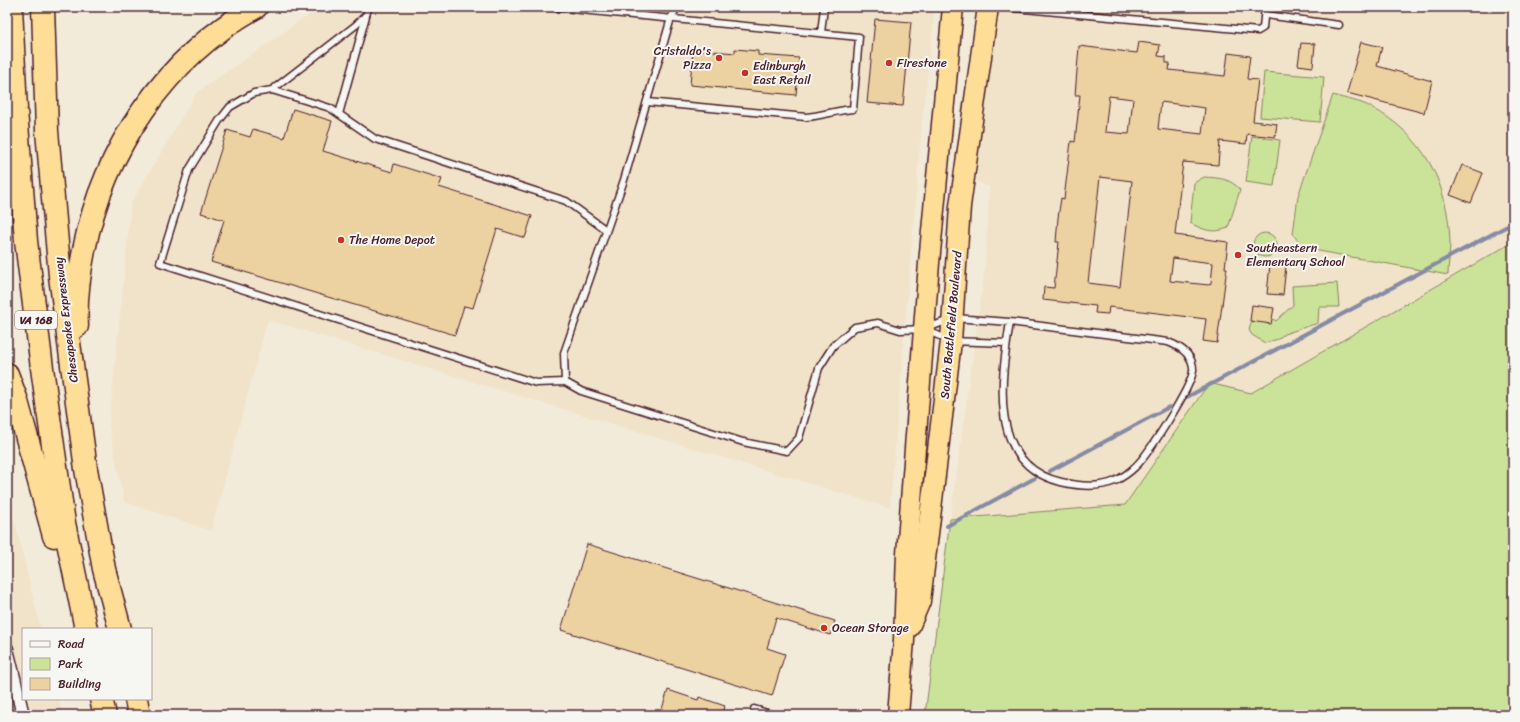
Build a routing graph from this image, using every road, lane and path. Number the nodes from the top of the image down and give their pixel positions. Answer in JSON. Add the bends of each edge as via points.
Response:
{"nodes":[{"id":1,"x":12,"y":7,"type":"edge"},
{"id":2,"x":43,"y":7,"type":"edge"},
{"id":3,"x":256,"y":7,"type":"edge"},
{"id":4,"x":369,"y":7,"type":"edge"},
{"id":5,"x":550,"y":7,"type":"edge"},
{"id":6,"x":670,"y":7,"type":"edge"},
{"id":7,"x":677,"y":7,"type":"edge"},
{"id":8,"x":824,"y":7,"type":"edge"},
{"id":9,"x":953,"y":7,"type":"edge"},
{"id":10,"x":988,"y":7,"type":"edge"},
{"id":11,"x":1003,"y":7,"type":"edge"},
{"id":12,"x":1266,"y":7,"type":"edge"},
{"id":13,"x":1044,"y":9,"type":"edge"},
{"id":14,"x":366,"y":15,"type":"junction"},
{"id":15,"x":1266,"y":15,"type":"junction"},
{"id":16,"x":671,"y":18,"type":"junction"},
{"id":17,"x":1339,"y":25,"type":"dead end"},
{"id":18,"x":821,"y":33,"type":"junction"},
{"id":19,"x":272,"y":90,"type":"junction"},
{"id":20,"x":647,"y":102,"type":"junction"},
{"id":21,"x":339,"y":114,"type":"junction"},
{"id":22,"x":606,"y":230,"type":"junction"},
{"id":23,"x":954,"y":318,"type":"junction"},
{"id":24,"x":1010,"y":322,"type":"junction"},
{"id":25,"x":925,"y":329,"type":"junction"},
{"id":26,"x":951,"y":341,"type":"junction"},
{"id":27,"x":1006,"y":343,"type":"junction"},
{"id":28,"x":7,"y":374,"type":"edge"},
{"id":29,"x":565,"y":382,"type":"junction"},
{"id":30,"x":86,"y":469,"type":"junction"},
{"id":31,"x":77,"y":628,"type":"edge"},
{"id":32,"x":86,"y":628,"type":"edge"},
{"id":33,"x":120,"y":628,"type":"edge"},
{"id":34,"x":904,"y":640,"type":"junction"},
{"id":35,"x":7,"y":649,"type":"edge"},
{"id":36,"x":101,"y":700,"type":"edge"},
{"id":37,"x":136,"y":700,"type":"edge"},
{"id":38,"x":754,"y":709,"type":"dead end"},
{"id":39,"x":23,"y":715,"type":"edge"},
{"id":40,"x":105,"y":715,"type":"edge"},
{"id":41,"x":139,"y":715,"type":"edge"},
{"id":42,"x":774,"y":715,"type":"edge"},
{"id":43,"x":898,"y":715,"type":"edge"}],
"edges":[{"from":1,"to":32,"type":"highway","number":"VA 168","via":[[16,110],[26,241],[64,523]]},
{"from":2,"to":30,"type":"highway","name":"Chesapeake Expressway","number":"VA 168","via":[[47,131],[60,276]]},
{"from":3,"to":30,"type":"highway","via":[[197,48],[170,76],[145,106],[129,131],[102,187],[88,233],[80,272],[76,312]]},
{"from":4,"to":14,"type":"lane"},
{"from":5,"to":16,"type":"lane"},
{"from":6,"to":16,"type":"lane"},
{"from":7,"to":16,"type":"lane"},
{"from":8,"to":18,"type":"lane"},
{"from":9,"to":25,"type":"highway","name":"South Battlefield Boulevard"},
{"from":10,"to":23,"type":"highway","name":"South Battlefield Boulevard","via":[[960,206]]},
{"from":11,"to":13,"type":"lane"},
{"from":12,"to":15,"type":"lane"},
{"from":13,"to":15,"type":"lane","via":[[1258,31],[1263,28]]},
{"from":14,"to":19,"type":"lane"},
{"from":14,"to":21,"type":"lane"},
{"from":15,"to":17,"type":"lane"},
{"from":16,"to":18,"type":"lane"},
{"from":16,"to":20,"type":"lane"},
{"from":18,"to":20,"type":"lane","via":[[859,37],[853,109],[806,117]]},
{"from":19,"to":21,"type":"lane","via":[[330,108]]},
{"from":19,"to":29,"type":"lane","via":[[254,92],[230,107],[219,121],[189,170],[160,263],[536,383]]},
{"from":20,"to":22,"type":"lane"},
{"from":21,"to":22,"type":"lane","via":[[375,139],[566,201]]},
{"from":22,"to":29,"type":"lane","via":[[564,353]]},
{"from":23,"to":24,"type":"lane"},
{"from":23,"to":25,"type":"lane"},
{"from":23,"to":26,"type":"highway","name":"South Battlefield Boulevard"},
{"from":24,"to":27,"type":"lane"},
{"from":24,"to":27,"type":"lane","via":[[1168,342],[1180,346],[1190,357],[1193,371],[1189,384],[1154,443],[1135,468],[1115,481],[1090,486],[1070,484],[1054,481],[1025,463],[1006,432],[1002,413]]},
{"from":25,"to":26,"type":"lane"},
{"from":25,"to":29,"type":"lane","via":[[900,330],[878,323],[855,327],[833,346],[819,368],[798,438],[787,451],[743,442],[582,391]]},
{"from":25,"to":34,"type":"highway","name":"South Battlefield Boulevard","via":[[907,554]]},
{"from":26,"to":27,"type":"lane"},
{"from":26,"to":34,"type":"highway","name":"South Battlefield Boulevard","via":[[920,601]]},
{"from":28,"to":31,"type":"highway","via":[[39,480],[69,608]]},
{"from":30,"to":33,"type":"highway","name":"Chesapeake Expressway","number":"VA 168","via":[[104,569]]},
{"from":34,"to":43,"type":"highway","name":"South Battlefield Boulevard"},
{"from":35,"to":39,"type":"street"},
{"from":36,"to":40,"type":"highway"},
{"from":37,"to":41,"type":"highway"},
{"from":38,"to":42,"type":"lane"}]}
